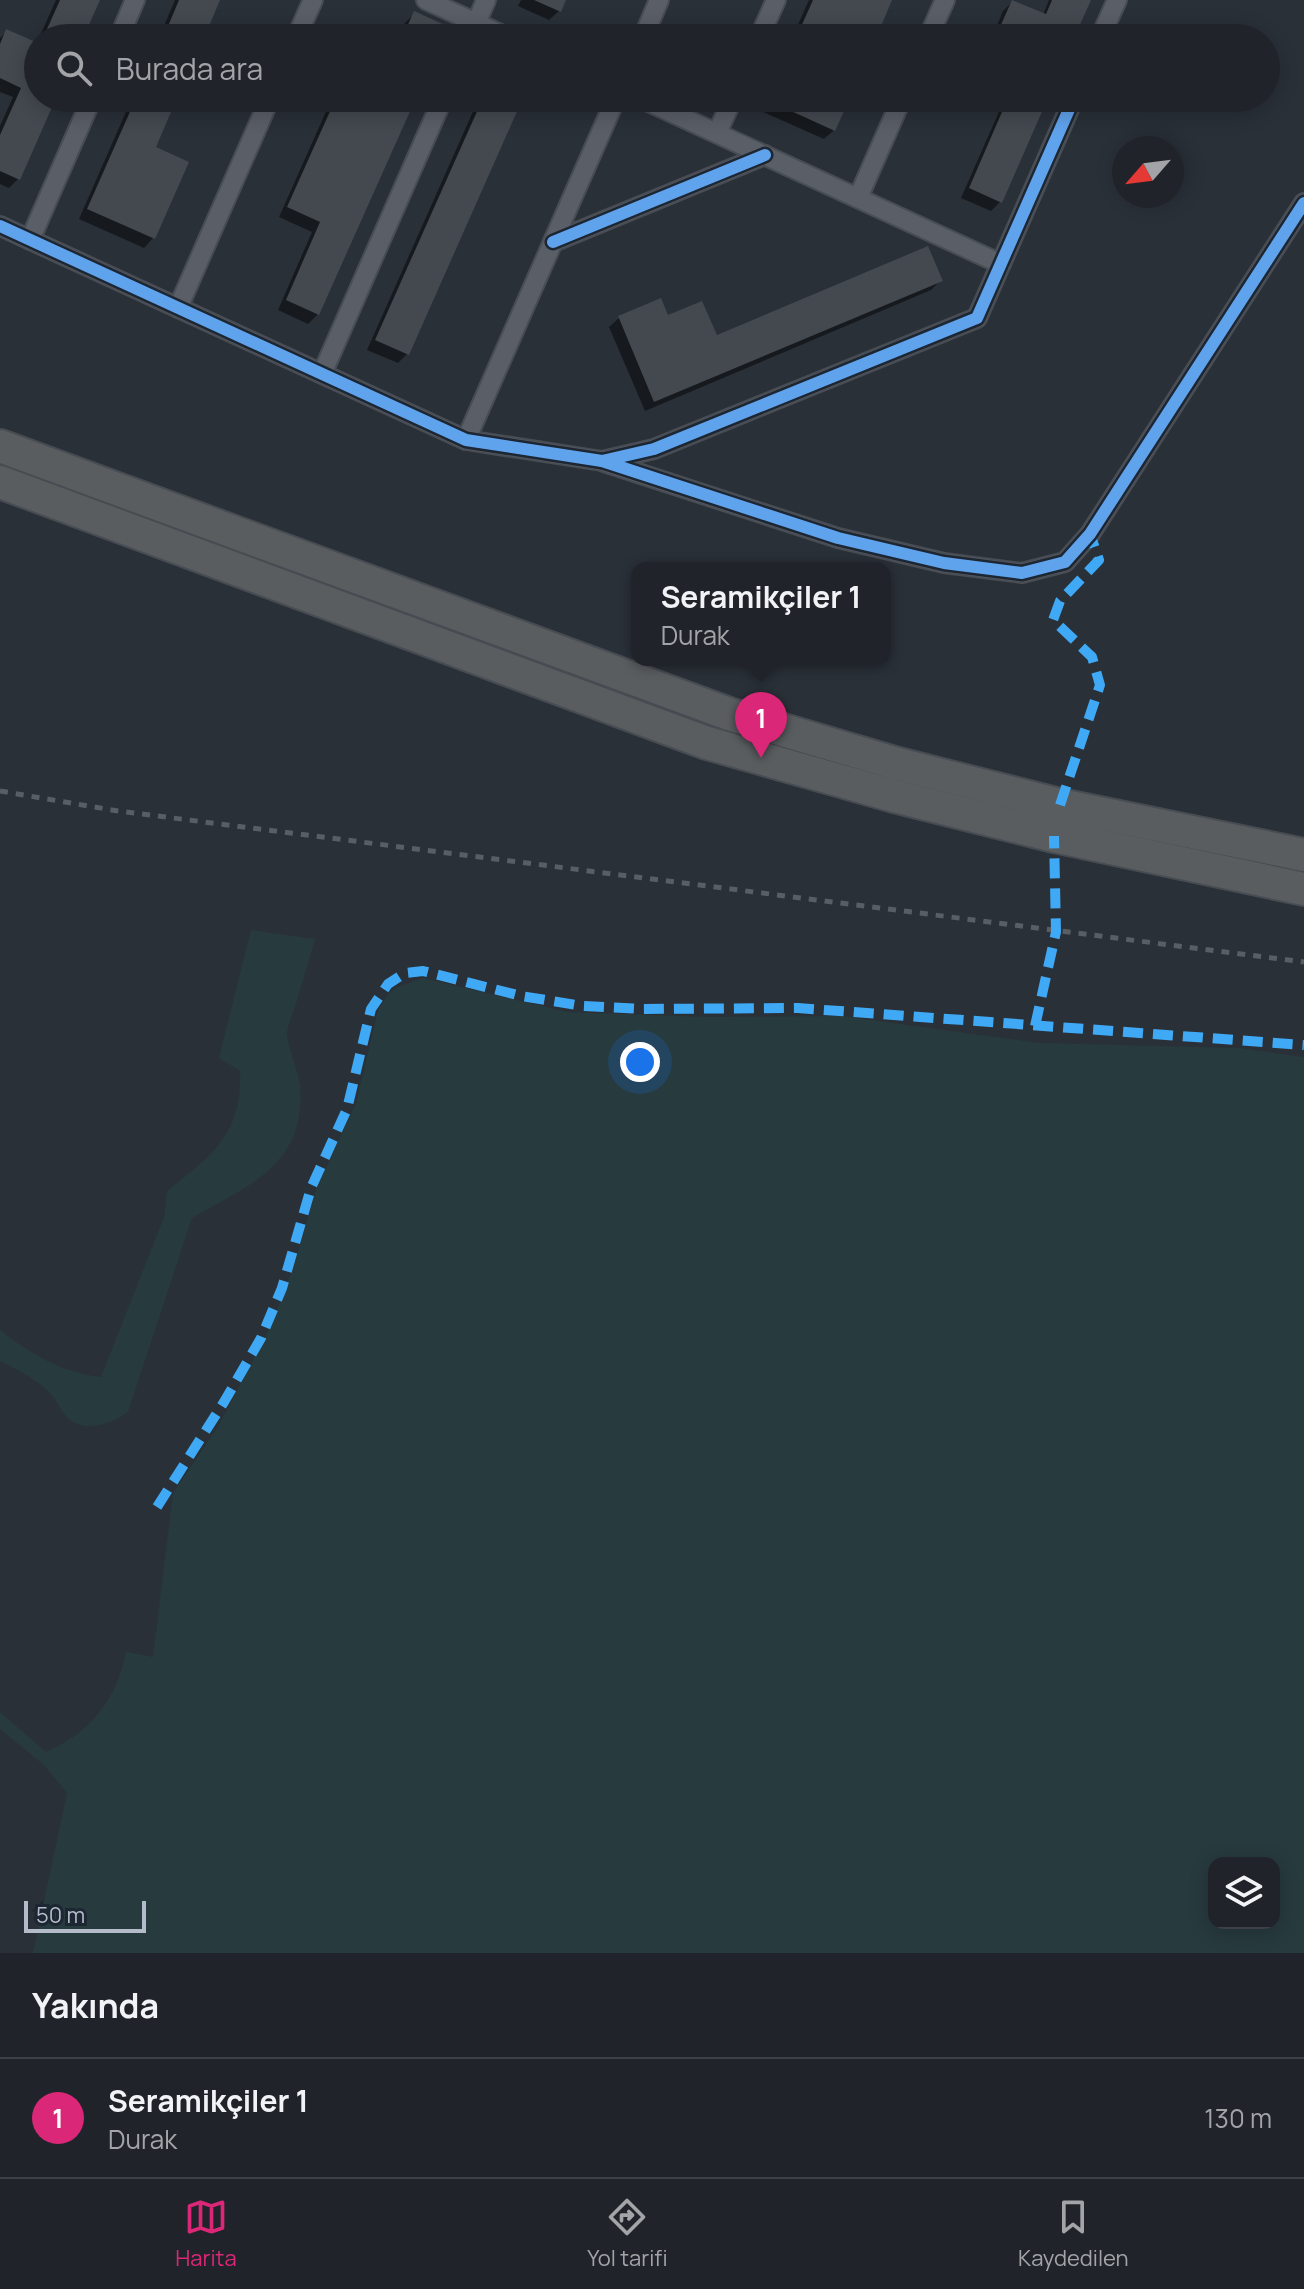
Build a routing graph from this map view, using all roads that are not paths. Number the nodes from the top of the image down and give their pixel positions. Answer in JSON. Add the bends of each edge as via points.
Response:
{"nodes":[{"id":1,"x":135,"y":0,"type":"edge"},
{"id":2,"x":313,"y":0,"type":"edge"},
{"id":3,"x":426,"y":0,"type":"edge"},
{"id":4,"x":486,"y":0,"type":"edge"},
{"id":5,"x":659,"y":0,"type":"edge"},
{"id":6,"x":776,"y":0,"type":"edge"},
{"id":7,"x":945,"y":0,"type":"edge"},
{"id":8,"x":1117,"y":0,"type":"edge"},
{"id":9,"x":125,"y":24,"type":"edge"},
{"id":10,"x":302,"y":24,"type":"edge"},
{"id":11,"x":464,"y":24,"type":"edge"},
{"id":12,"x":476,"y":24,"type":"edge"},
{"id":13,"x":649,"y":24,"type":"edge"},
{"id":14,"x":765,"y":24,"type":"edge"},
{"id":15,"x":934,"y":24,"type":"edge"},
{"id":16,"x":1106,"y":24,"type":"edge"},
{"id":17,"x":86,"y":112,"type":"edge"},
{"id":18,"x":264,"y":112,"type":"edge"},
{"id":19,"x":437,"y":112,"type":"edge"},
{"id":20,"x":610,"y":112,"type":"edge"},
{"id":21,"x":671,"y":112,"type":"edge"},
{"id":22,"x":727,"y":112,"type":"edge"},
{"id":23,"x":896,"y":112,"type":"edge"},
{"id":24,"x":1068,"y":112,"type":"edge"},
{"id":25,"x":717,"y":133,"type":"junction"},
{"id":26,"x":765,"y":155,"type":"junction"},
{"id":27,"x":858,"y":198,"type":"junction"},
{"id":28,"x":1304,"y":203,"type":"edge"},
{"id":29,"x":0,"y":226,"type":"edge"},
{"id":30,"x":30,"y":240,"type":"junction"},
{"id":31,"x":553,"y":242,"type":"junction"},
{"id":32,"x":1001,"y":264,"type":"junction"},
{"id":33,"x":178,"y":308,"type":"junction"},
{"id":34,"x":322,"y":374,"type":"junction"},
{"id":35,"x":466,"y":440,"type":"junction"},
{"id":36,"x":0,"y":446,"type":"edge"},
{"id":37,"x":602,"y":461,"type":"junction"},
{"id":38,"x":0,"y":482,"type":"edge"},
{"id":39,"x":1304,"y":855,"type":"edge"},
{"id":40,"x":1304,"y":889,"type":"edge"}],
"edges":[{"from":1,"to":9,"type":"street"},
{"from":2,"to":10,"type":"street"},
{"from":3,"to":11,"type":"street"},
{"from":4,"to":12,"type":"street"},
{"from":5,"to":13,"type":"street"},
{"from":6,"to":14,"type":"street"},
{"from":7,"to":15,"type":"street"},
{"from":8,"to":16,"type":"street"},
{"from":17,"to":30,"type":"street"},
{"from":18,"to":33,"type":"street"},
{"from":19,"to":34,"type":"street"},
{"from":20,"to":31,"type":"street"},
{"from":21,"to":25,"type":"street"},
{"from":22,"to":25,"type":"street"},
{"from":23,"to":27,"type":"street"},
{"from":24,"to":32,"type":"street"},
{"from":25,"to":26,"type":"street"},
{"from":26,"to":27,"type":"street"},
{"from":26,"to":31,"type":"street"},
{"from":27,"to":32,"type":"street"},
{"from":28,"to":37,"type":"street","via":[[1090,534],[1065,562],[1022,573],[944,563],[838,538]]},
{"from":29,"to":30,"type":"street"},
{"from":30,"to":33,"type":"street"},
{"from":31,"to":35,"type":"street"},
{"from":32,"to":37,"type":"street","via":[[977,318],[654,449]]},
{"from":33,"to":34,"type":"street"},
{"from":34,"to":35,"type":"street"},
{"from":35,"to":37,"type":"street"},
{"from":36,"to":39,"type":"highway","via":[[729,714],[1060,805]]},
{"from":38,"to":40,"type":"highway","via":[[707,743],[1054,836]]}]}
